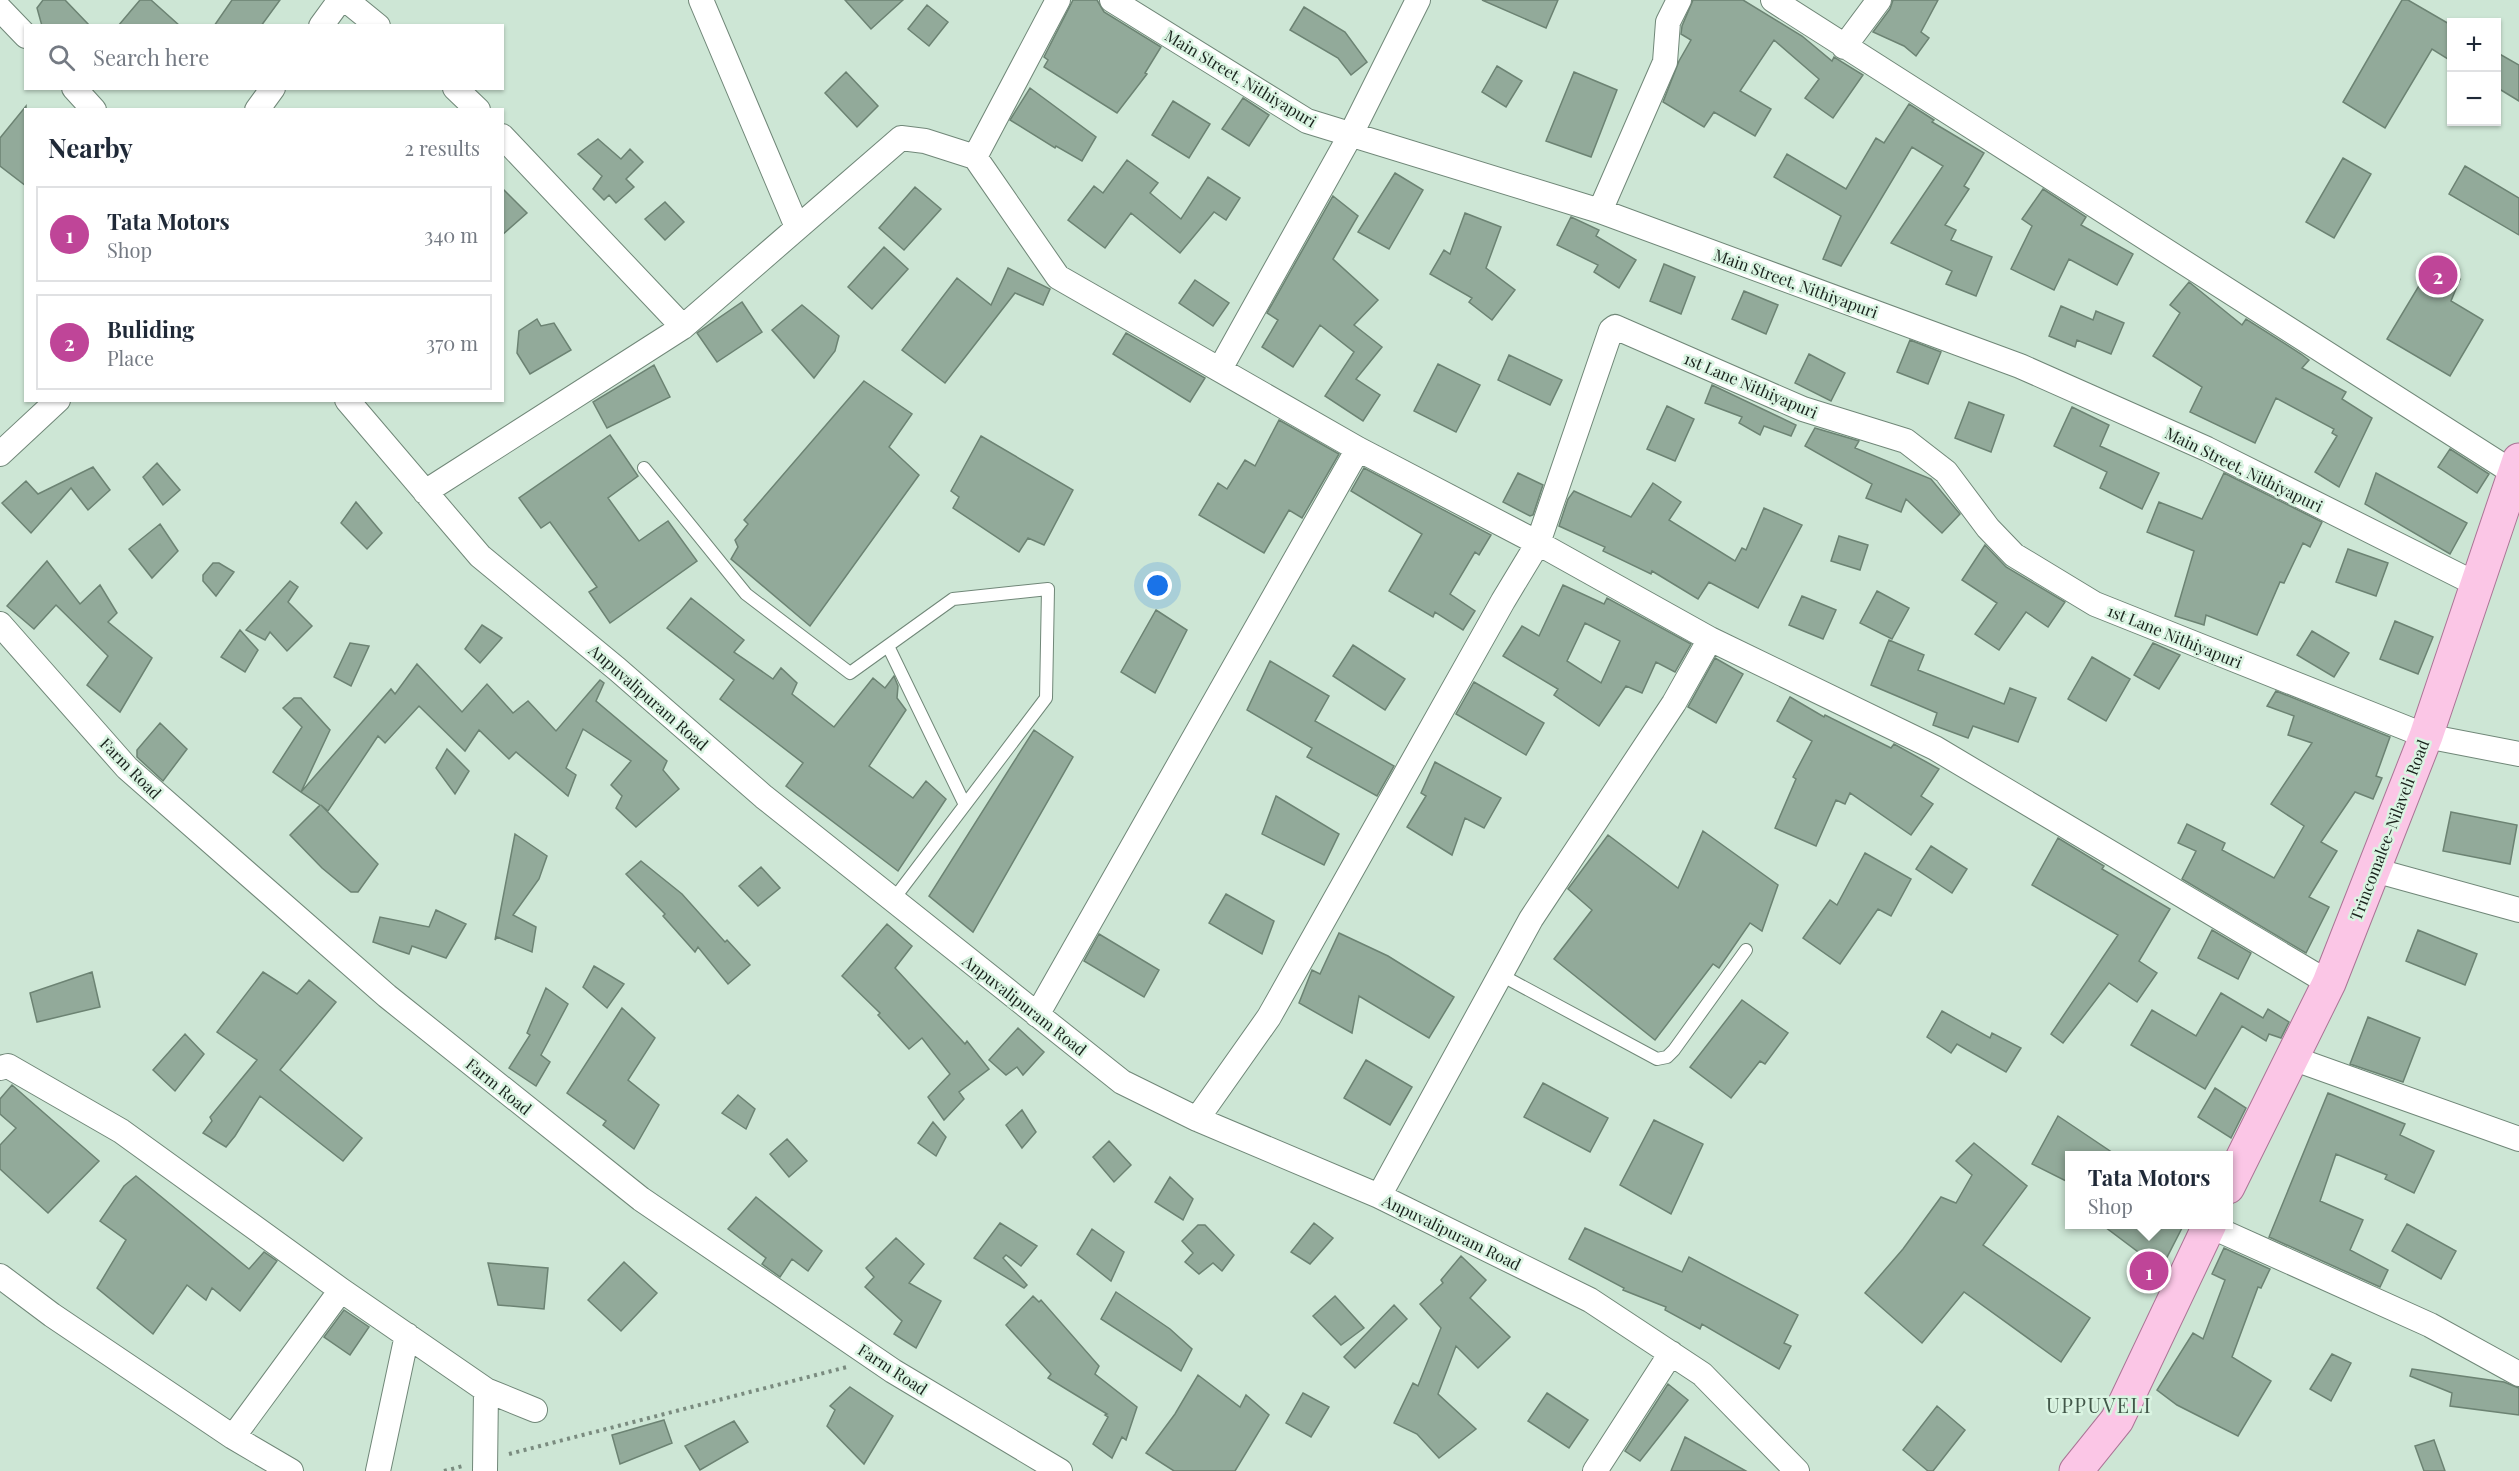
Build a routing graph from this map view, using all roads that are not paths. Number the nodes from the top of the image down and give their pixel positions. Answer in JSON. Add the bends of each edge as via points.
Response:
{"nodes":[{"id":1,"x":340,"y":0,"type":"edge"},
{"id":2,"x":346,"y":0,"type":"edge"},
{"id":3,"x":701,"y":0,"type":"edge"},
{"id":4,"x":1058,"y":0,"type":"edge"},
{"id":5,"x":1112,"y":0,"type":"edge"},
{"id":6,"x":1418,"y":0,"type":"edge"},
{"id":7,"x":1679,"y":0,"type":"edge"},
{"id":8,"x":1773,"y":0,"type":"edge"},
{"id":9,"x":1879,"y":0,"type":"edge"},
{"id":10,"x":0,"y":9,"type":"edge"},
{"id":11,"x":322,"y":24,"type":"edge"},
{"id":12,"x":376,"y":24,"type":"edge"},
{"id":13,"x":24,"y":34,"type":"edge"},
{"id":14,"x":1845,"y":47,"type":"junction"},
{"id":15,"x":76,"y":90,"type":"edge"},
{"id":16,"x":271,"y":90,"type":"edge"},
{"id":17,"x":457,"y":90,"type":"edge"},
{"id":18,"x":92,"y":108,"type":"edge"},
{"id":19,"x":258,"y":108,"type":"edge"},
{"id":20,"x":476,"y":108,"type":"edge"},
{"id":21,"x":1350,"y":136,"type":"junction"},
{"id":22,"x":504,"y":138,"type":"edge"},
{"id":23,"x":975,"y":157,"type":"junction"},
{"id":24,"x":1600,"y":211,"type":"junction"},
{"id":25,"x":797,"y":227,"type":"junction"},
{"id":26,"x":682,"y":327,"type":"junction"},
{"id":27,"x":1220,"y":369,"type":"junction"},
{"id":28,"x":56,"y":402,"type":"edge"},
{"id":29,"x":349,"y":402,"type":"edge"},
{"id":30,"x":1358,"y":449,"type":"junction"},
{"id":31,"x":0,"y":454,"type":"edge"},
{"id":32,"x":2517,"y":467,"type":"edge"},
{"id":33,"x":644,"y":468,"type":"dead end"},
{"id":34,"x":425,"y":492,"type":"junction"},
{"id":35,"x":1538,"y":543,"type":"junction"},
{"id":36,"x":2476,"y":584,"type":"junction"},
{"id":37,"x":0,"y":624,"type":"edge"},
{"id":38,"x":1710,"y":639,"type":"junction"},
{"id":39,"x":888,"y":646,"type":"junction"},
{"id":40,"x":2426,"y":736,"type":"junction"},
{"id":41,"x":2519,"y":754,"type":"edge"},
{"id":42,"x":965,"y":804,"type":"junction"},
{"id":43,"x":2374,"y":870,"type":"junction"},
{"id":44,"x":893,"y":900,"type":"junction"},
{"id":45,"x":2519,"y":910,"type":"edge"},
{"id":46,"x":1746,"y":950,"type":"dead end"},
{"id":47,"x":1500,"y":975,"type":"junction"},
{"id":48,"x":2329,"y":983,"type":"junction"},
{"id":49,"x":1037,"y":1015,"type":"junction"},
{"id":50,"x":2292,"y":1058,"type":"junction"},
{"id":51,"x":0,"y":1068,"type":"edge"},
{"id":52,"x":1197,"y":1119,"type":"junction"},
{"id":53,"x":2519,"y":1139,"type":"edge"},
{"id":54,"x":2233,"y":1179,"type":"edge"},
{"id":55,"x":1379,"y":1196,"type":"junction"},
{"id":56,"x":2208,"y":1229,"type":"edge"},
{"id":57,"x":2219,"y":1229,"type":"edge"},
{"id":58,"x":0,"y":1276,"type":"edge"},
{"id":59,"x":341,"y":1290,"type":"junction"},
{"id":60,"x":407,"y":1335,"type":"junction"},
{"id":61,"x":1671,"y":1353,"type":"junction"},
{"id":62,"x":2519,"y":1374,"type":"edge"},
{"id":63,"x":486,"y":1390,"type":"junction"},
{"id":64,"x":535,"y":1410,"type":"dead end"},
{"id":65,"x":233,"y":1437,"type":"junction"},
{"id":66,"x":476,"y":1468,"type":"edge"},
{"id":67,"x":291,"y":1471,"type":"edge"},
{"id":68,"x":378,"y":1471,"type":"edge"},
{"id":69,"x":1060,"y":1471,"type":"edge"},
{"id":70,"x":1595,"y":1471,"type":"edge"},
{"id":71,"x":1797,"y":1471,"type":"edge"},
{"id":72,"x":2076,"y":1471,"type":"edge"}],
"edges":[{"from":1,"to":11,"type":"street"},
{"from":2,"to":12,"type":"street"},
{"from":3,"to":25,"type":"street"},
{"from":4,"to":23,"type":"street"},
{"from":5,"to":21,"type":"street","name":"Main Street, Nithiyapuri","via":[[1307,121]]},
{"from":6,"to":21,"type":"street"},
{"from":7,"to":24,"type":"street","via":[[1668,22],[1665,62]]},
{"from":8,"to":14,"type":"street"},
{"from":9,"to":14,"type":"street"},
{"from":10,"to":13,"type":"street"},
{"from":14,"to":32,"type":"street"},
{"from":15,"to":18,"type":"street"},
{"from":16,"to":19,"type":"street"},
{"from":17,"to":20,"type":"street"},
{"from":21,"to":24,"type":"street","name":"Main Street, Nithiyapuri"},
{"from":21,"to":27,"type":"street"},
{"from":22,"to":26,"type":"street"},
{"from":23,"to":25,"type":"street","via":[[925,141],[901,138]]},
{"from":23,"to":27,"type":"street","via":[[1058,277]]},
{"from":24,"to":36,"type":"street","name":"Main Street, Nithiyapuri","via":[[2020,366],[2207,449]]},
{"from":25,"to":26,"type":"street"},
{"from":26,"to":34,"type":"street"},
{"from":27,"to":30,"type":"street"},
{"from":28,"to":31,"type":"street"},
{"from":29,"to":34,"type":"street","name":"Anpuvalipuram Road"},
{"from":30,"to":35,"type":"street"},
{"from":30,"to":49,"type":"street"},
{"from":32,"to":36,"type":"main road","name":"Trincomalee-Nilaveli Road"},
{"from":33,"to":39,"type":"lane","via":[[746,594],[850,673]]},
{"from":34,"to":44,"type":"street","name":"Anpuvalipuram Road","via":[[480,556],[764,797]]},
{"from":35,"to":38,"type":"street"},
{"from":35,"to":40,"type":"street","name":"1st Lane Nithiyapuri","via":[[1611,330],[1619,327],[1803,409],[1906,441],[1946,472],[1988,528],[2014,555],[2096,604]]},
{"from":35,"to":52,"type":"street","via":[[1269,1017]]},
{"from":36,"to":40,"type":"main road","name":"Trincomalee-Nilaveli Road"},
{"from":37,"to":69,"type":"street","name":"Farm Road","via":[[127,768],[387,996],[641,1199],[877,1359]]},
{"from":38,"to":47,"type":"street","via":[[1674,703],[1531,919]]},
{"from":38,"to":48,"type":"street","via":[[1935,748]]},
{"from":39,"to":42,"type":"lane"},
{"from":39,"to":42,"type":"lane","via":[[953,599],[1048,589],[1046,698]]},
{"from":40,"to":41,"type":"street"},
{"from":40,"to":43,"type":"main road","name":"Trincomalee-Nilaveli Road"},
{"from":42,"to":44,"type":"lane"},
{"from":43,"to":45,"type":"street"},
{"from":43,"to":48,"type":"main road","name":"Trincomalee-Nilaveli Road"},
{"from":44,"to":49,"type":"street","name":"Anpuvalipuram Road"},
{"from":46,"to":47,"type":"lane","via":[[1674,1050],[1658,1059]]},
{"from":47,"to":55,"type":"street"},
{"from":48,"to":50,"type":"main road","name":"Trincomalee-Nilaveli Road"},
{"from":49,"to":52,"type":"street","name":"Anpuvalipuram Road","via":[[1122,1082]]},
{"from":50,"to":53,"type":"street"},
{"from":50,"to":54,"type":"main road","name":"Trincomalee-Nilaveli Road"},
{"from":51,"to":59,"type":"street","via":[[8,1066],[121,1131]]},
{"from":52,"to":55,"type":"street","name":"Anpuvalipuram Road"},
{"from":55,"to":61,"type":"street","name":"Anpuvalipuram Road","via":[[1590,1300]]},
{"from":56,"to":72,"type":"main road","via":[[2117,1420]]},
{"from":57,"to":62,"type":"street","via":[[2430,1325]]},
{"from":58,"to":65,"type":"street"},
{"from":59,"to":60,"type":"street"},
{"from":59,"to":65,"type":"street"},
{"from":60,"to":63,"type":"street"},
{"from":60,"to":68,"type":"street"},
{"from":61,"to":70,"type":"street"},
{"from":61,"to":71,"type":"street","name":"Anpuvalipuram Road","via":[[1702,1374]]},
{"from":63,"to":64,"type":"street"},
{"from":63,"to":66,"type":"street"},
{"from":65,"to":67,"type":"street"}]}
